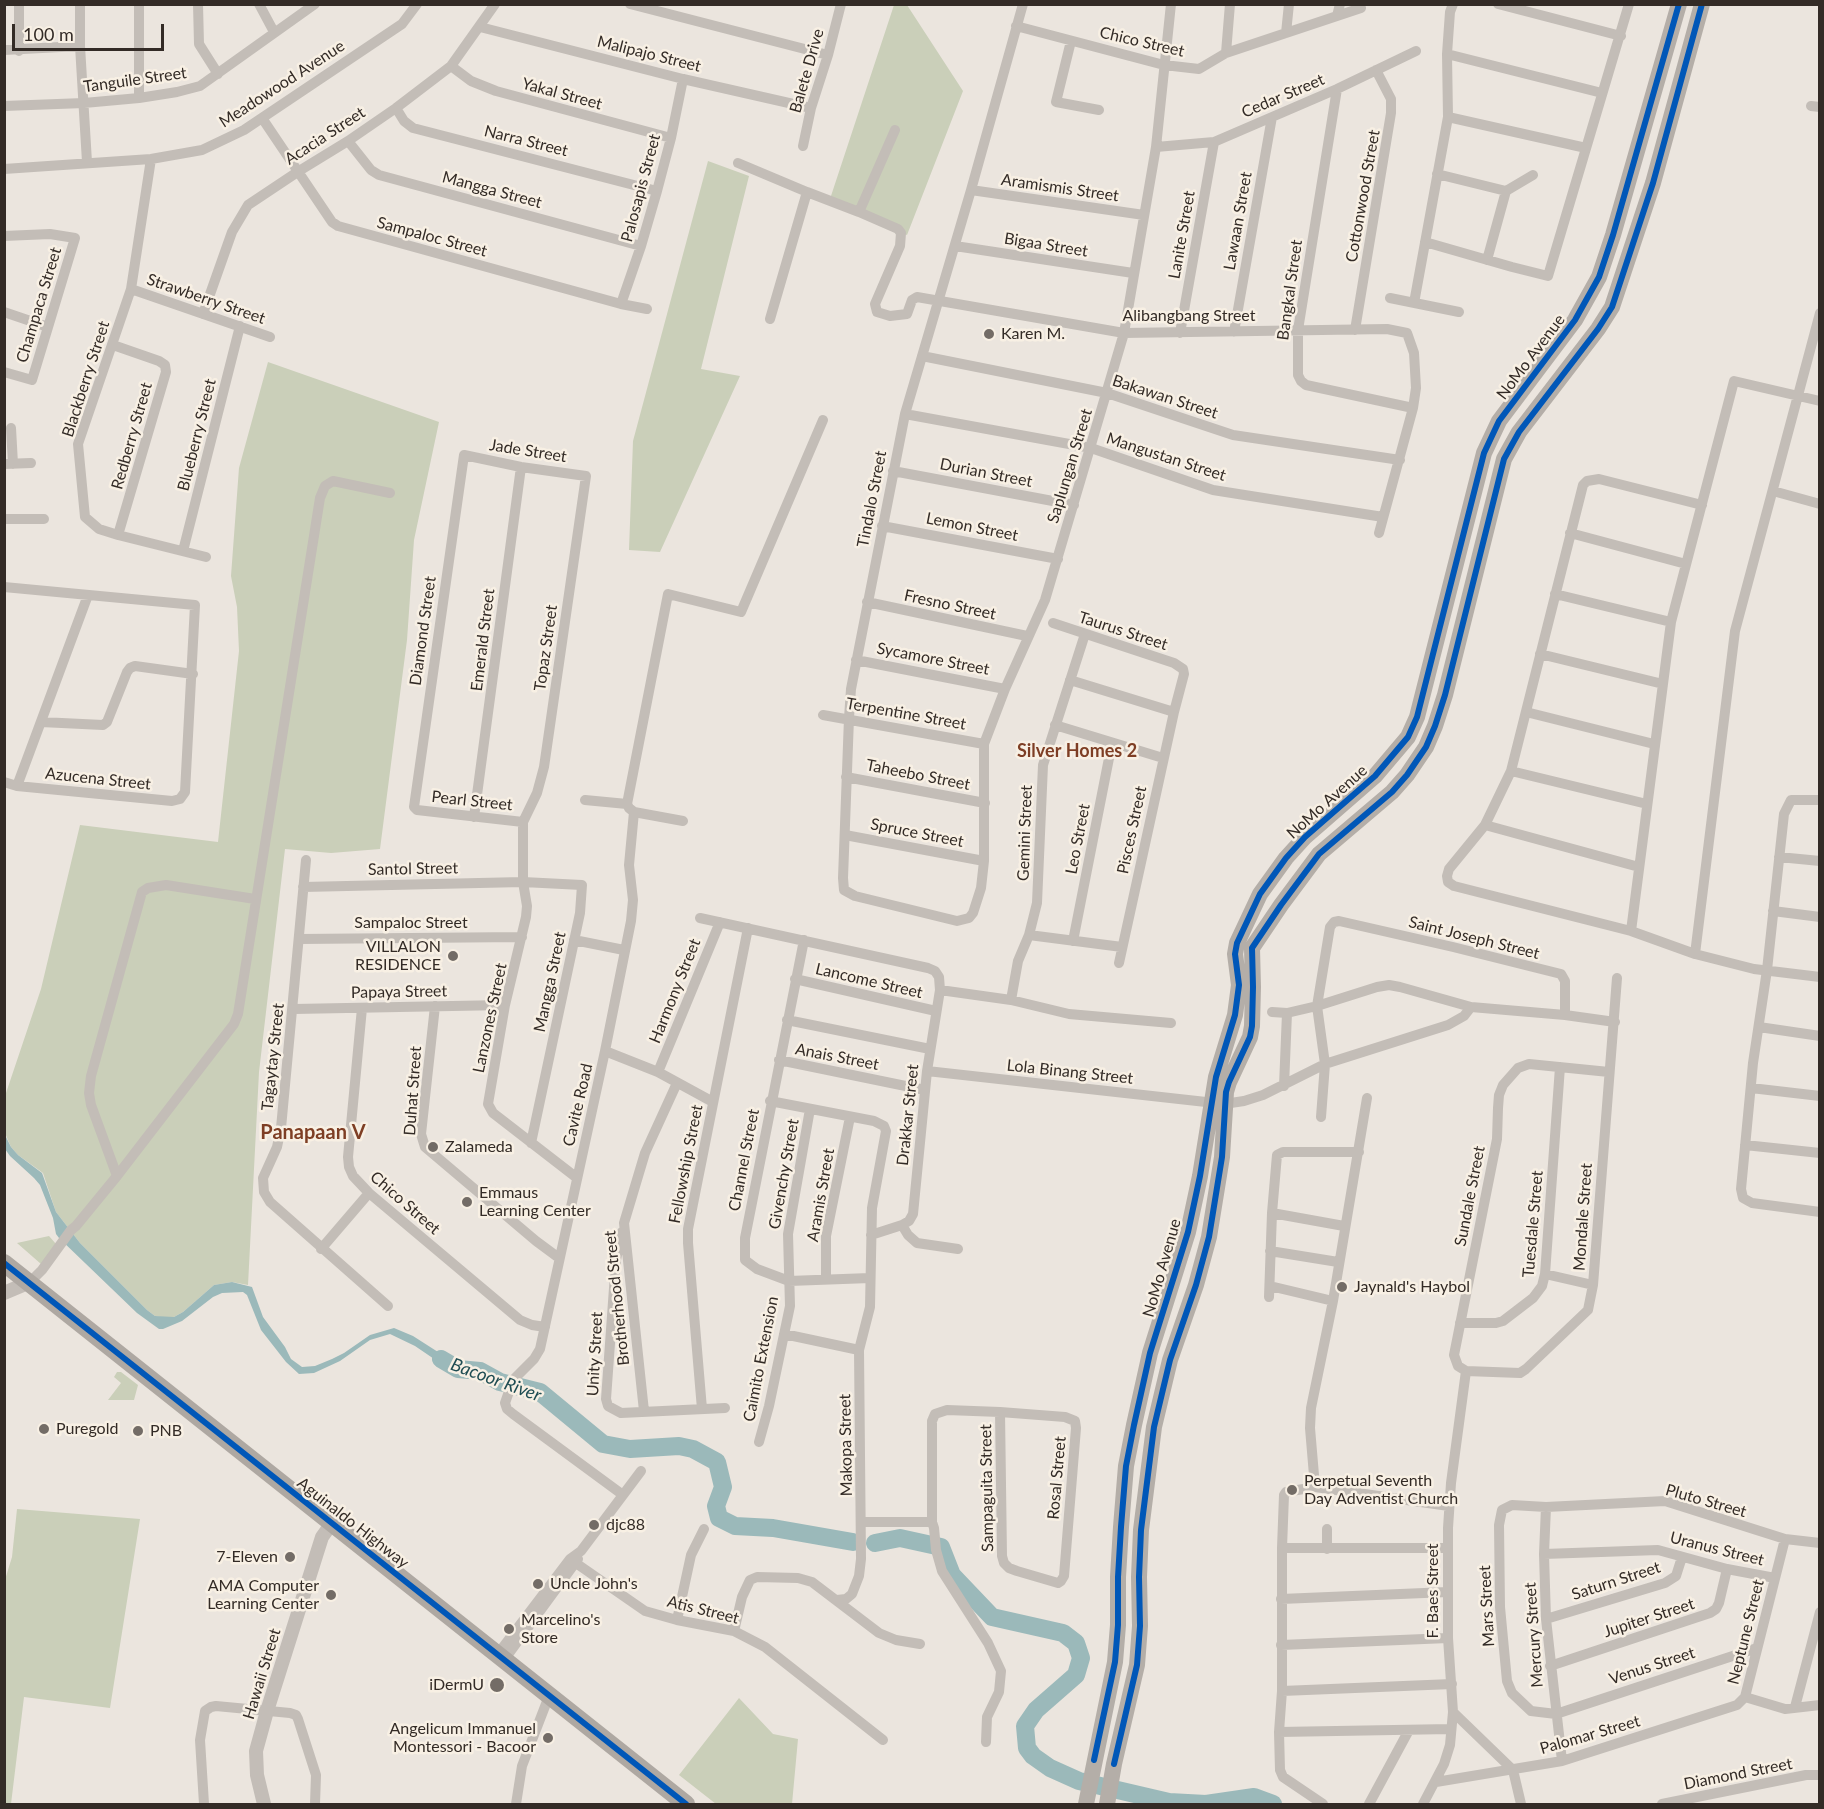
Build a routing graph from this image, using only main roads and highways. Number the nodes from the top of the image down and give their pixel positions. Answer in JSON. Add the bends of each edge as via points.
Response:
{"nodes":[{"id":1,"x":1679,"y":4,"type":"edge"},
{"id":2,"x":1702,"y":4,"type":"edge"},
{"id":3,"x":1217,"y":1104,"type":"junction"},
{"id":4,"x":4,"y":1263,"type":"edge"},
{"id":5,"x":1086,"y":1802,"type":"edge"},
{"id":6,"x":686,"y":1804,"type":"edge"},
{"id":7,"x":1107,"y":1804,"type":"edge"}],
"edges":[{"from":1,"to":3,"type":"main road","name":"NoMo Avenue","via":[[1599,277],[1575,320],[1499,422],[1484,453],[1417,717],[1408,736],[1375,776],[1286,858],[1260,894],[1241,933],[1235,954],[1238,1003],[1216,1077]]},
{"from":2,"to":3,"type":"main road","name":"NoMo Avenue","via":[[1653,183],[1612,307],[1519,432],[1504,459],[1445,695],[1426,747],[1407,775],[1371,812],[1319,854],[1252,948],[1250,1037]]},
{"from":3,"to":5,"type":"main road","name":"NoMo Avenue","via":[[1188,1232],[1150,1353],[1126,1466],[1115,1662]]},
{"from":3,"to":7,"type":"main road","name":"NoMo Avenue","via":[[1222,1157],[1209,1237],[1170,1360],[1154,1427],[1141,1530],[1137,1665]]},
{"from":4,"to":6,"type":"highway","name":"Aguinaldo Highway"}]}
